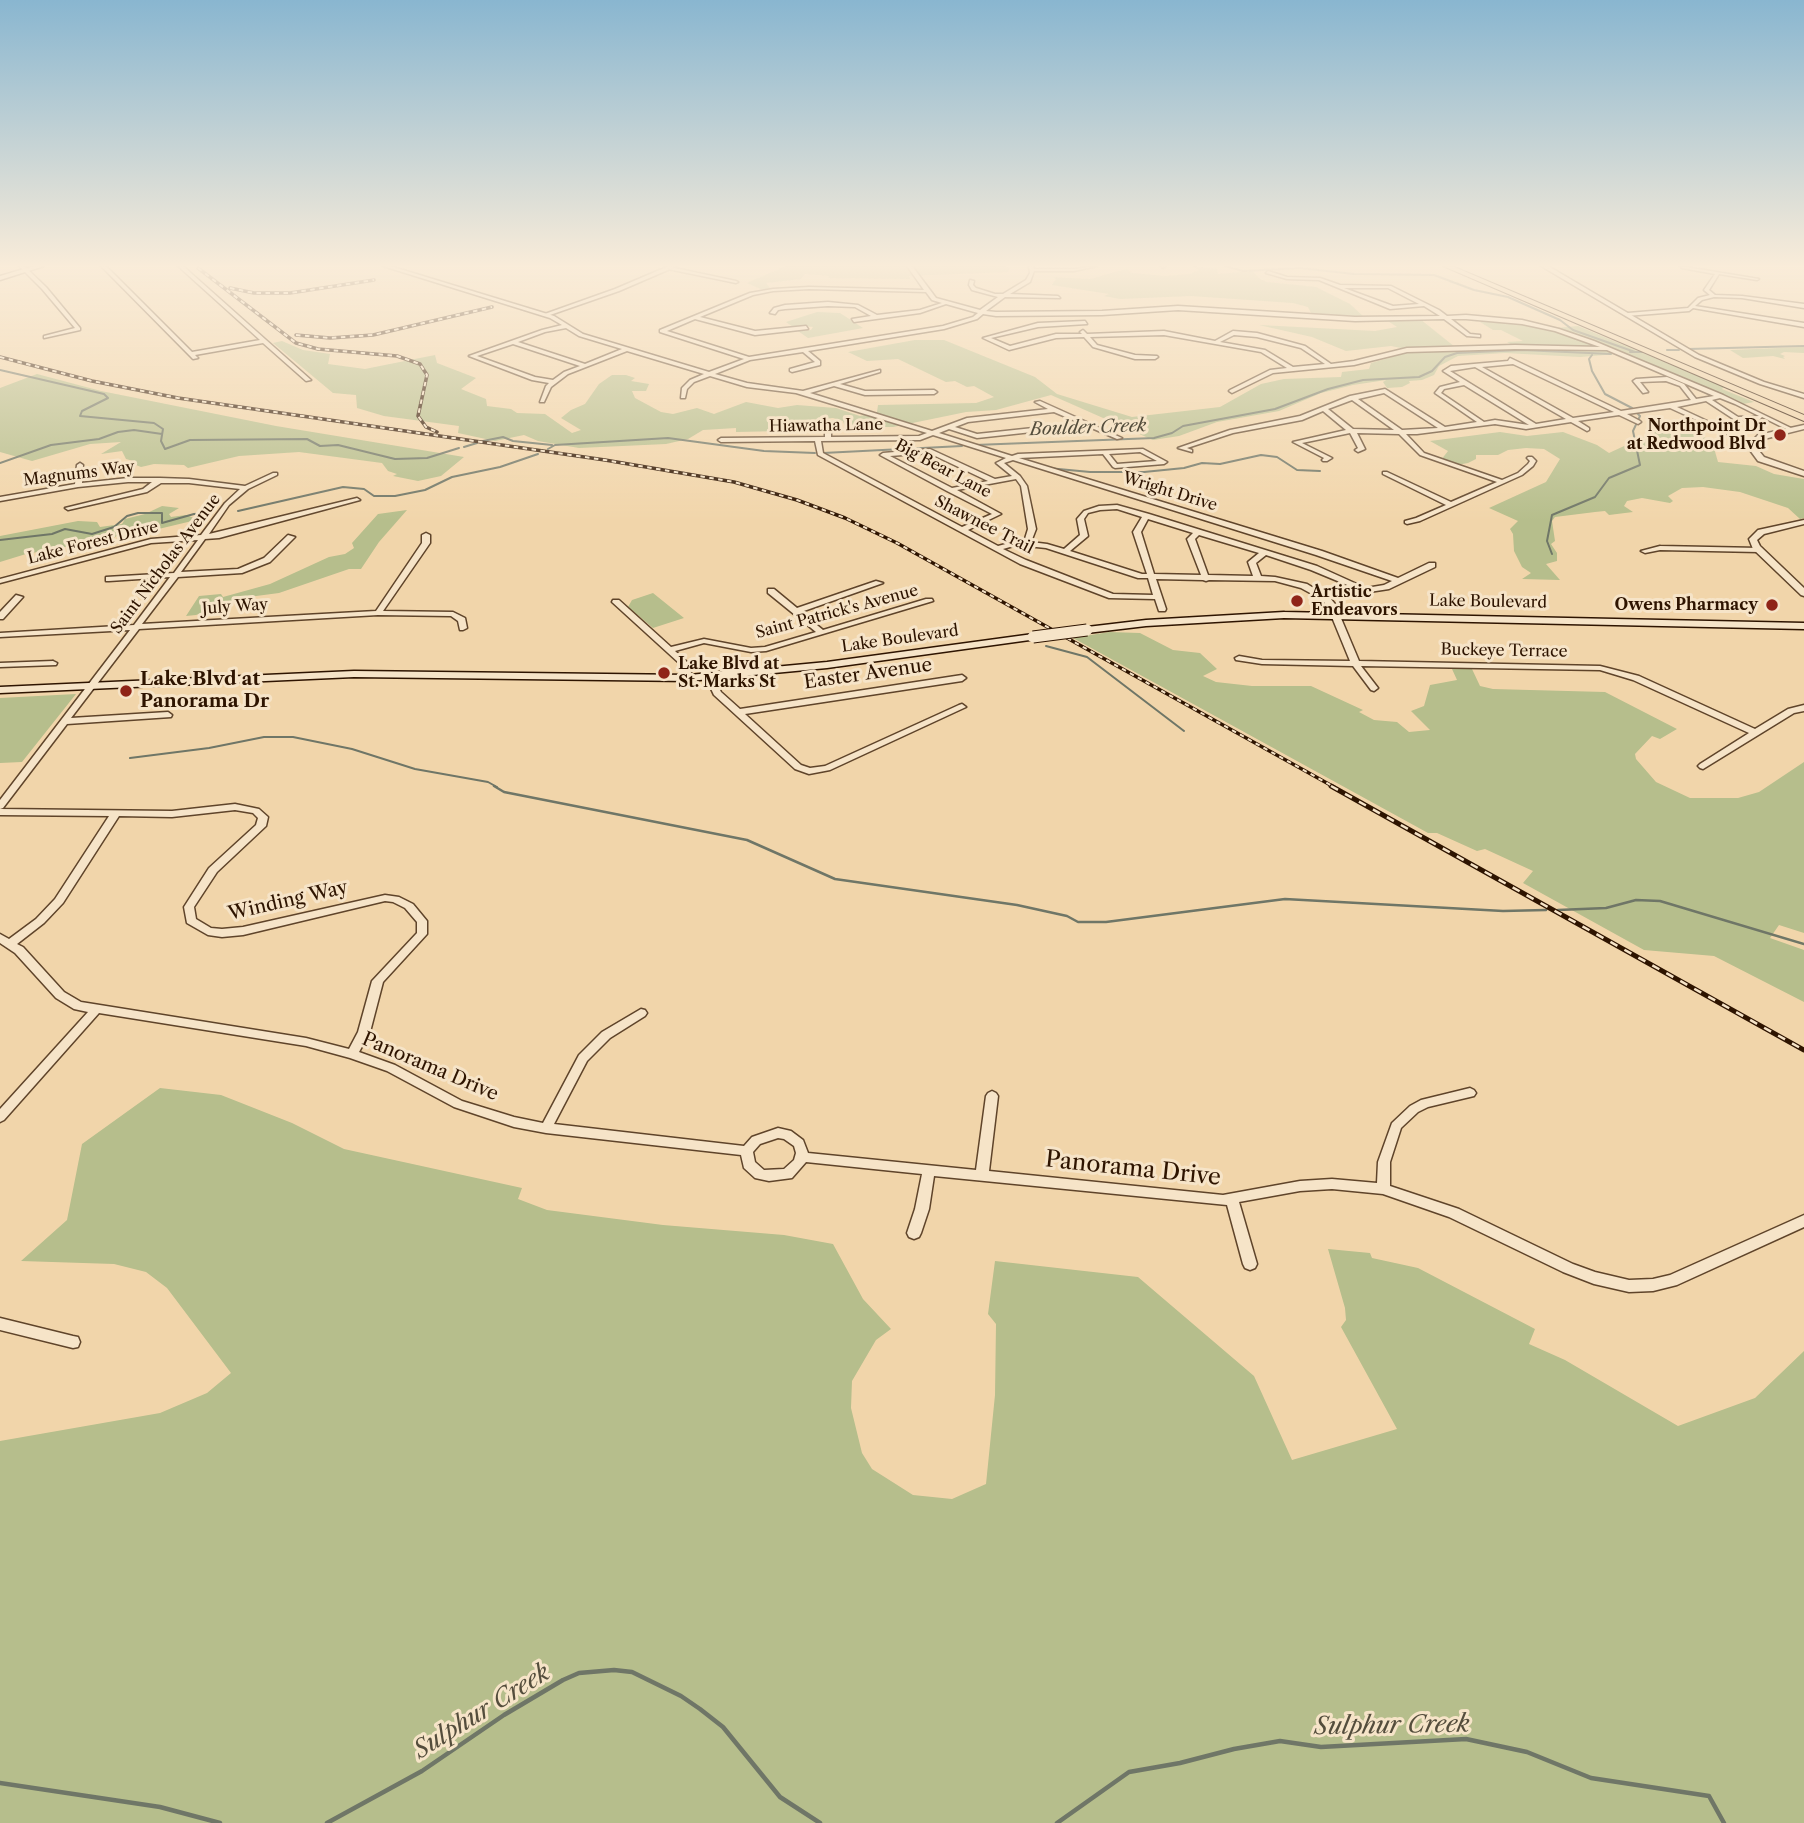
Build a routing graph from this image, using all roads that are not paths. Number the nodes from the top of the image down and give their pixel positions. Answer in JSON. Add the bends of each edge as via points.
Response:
{"nodes":[{"id":1,"x":188,"y":351,"type":"edge"},
{"id":2,"x":217,"y":351,"type":"edge"},
{"id":3,"x":276,"y":351,"type":"edge"},
{"id":4,"x":486,"y":351,"type":"edge"},
{"id":5,"x":541,"y":351,"type":"edge"},
{"id":6,"x":621,"y":351,"type":"edge"},
{"id":7,"x":634,"y":351,"type":"edge"},
{"id":8,"x":724,"y":351,"type":"edge"},
{"id":9,"x":792,"y":351,"type":"edge"},
{"id":10,"x":806,"y":351,"type":"edge"},
{"id":11,"x":1112,"y":351,"type":"edge"},
{"id":12,"x":1264,"y":351,"type":"edge"},
{"id":13,"x":1309,"y":351,"type":"edge"},
{"id":14,"x":1403,"y":351,"type":"edge"},
{"id":15,"x":1615,"y":351,"type":"edge"},
{"id":16,"x":1646,"y":351,"type":"edge"},
{"id":17,"x":1661,"y":351,"type":"edge"},
{"id":18,"x":1690,"y":351,"type":"edge"},
{"id":19,"x":1155,"y":357,"type":"dead end"},
{"id":20,"x":1504,"y":357,"type":"dead end"},
{"id":21,"x":749,"y":359,"type":"junction"},
{"id":22,"x":1514,"y":362,"type":"junction"},
{"id":23,"x":584,"y":365,"type":"junction"},
{"id":24,"x":1331,"y":366,"type":"junction"},
{"id":25,"x":1477,"y":366,"type":"junction"},
{"id":26,"x":1291,"y":368,"type":"junction"},
{"id":27,"x":792,"y":370,"type":"dead end"},
{"id":28,"x":878,"y":371,"type":"dead end"},
{"id":29,"x":708,"y":374,"type":"junction"},
{"id":30,"x":1457,"y":378,"type":"junction"},
{"id":31,"x":309,"y":380,"type":"dead end"},
{"id":32,"x":553,"y":382,"type":"junction"},
{"id":33,"x":1464,"y":383,"type":"junction"},
{"id":34,"x":835,"y":384,"type":"junction"},
{"id":35,"x":1451,"y":385,"type":"junction"},
{"id":36,"x":1232,"y":391,"type":"dead end"},
{"id":37,"x":1646,"y":392,"type":"dead end"},
{"id":38,"x":803,"y":393,"type":"junction"},
{"id":39,"x":934,"y":393,"type":"dead end"},
{"id":40,"x":1721,"y":396,"type":"junction"},
{"id":41,"x":1804,"y":396,"type":"edge"},
{"id":42,"x":683,"y":397,"type":"dead end"},
{"id":43,"x":1352,"y":397,"type":"junction"},
{"id":44,"x":1707,"y":399,"type":"junction"},
{"id":45,"x":542,"y":401,"type":"dead end"},
{"id":46,"x":1038,"y":402,"type":"dead end"},
{"id":47,"x":1695,"y":402,"type":"junction"},
{"id":48,"x":1671,"y":406,"type":"junction"},
{"id":49,"x":1324,"y":409,"type":"junction"},
{"id":50,"x":1054,"y":410,"type":"junction"},
{"id":51,"x":1804,"y":411,"type":"edge"},
{"id":52,"x":1623,"y":413,"type":"junction"},
{"id":53,"x":1759,"y":418,"type":"dead end"},
{"id":54,"x":1804,"y":418,"type":"edge"},
{"id":55,"x":1574,"y":421,"type":"junction"},
{"id":56,"x":1638,"y":422,"type":"dead end"},
{"id":57,"x":828,"y":423,"type":"dead end"},
{"id":58,"x":1087,"y":424,"type":"junction"},
{"id":59,"x":1482,"y":424,"type":"junction"},
{"id":60,"x":1535,"y":426,"type":"junction"},
{"id":61,"x":950,"y":427,"type":"junction"},
{"id":62,"x":1804,"y":427,"type":"edge"},
{"id":63,"x":1444,"y":429,"type":"junction"},
{"id":64,"x":1587,"y":429,"type":"dead end"},
{"id":65,"x":1790,"y":429,"type":"junction"},
{"id":66,"x":1352,"y":430,"type":"junction"},
{"id":67,"x":1402,"y":433,"type":"junction"},
{"id":68,"x":1731,"y":434,"type":"dead end"},
{"id":69,"x":932,"y":435,"type":"junction"},
{"id":70,"x":1119,"y":438,"type":"dead end"},
{"id":71,"x":720,"y":440,"type":"dead end"},
{"id":72,"x":818,"y":440,"type":"junction"},
{"id":73,"x":828,"y":440,"type":"junction"},
{"id":74,"x":1357,"y":450,"type":"dead end"},
{"id":75,"x":1190,"y":451,"type":"dead end"},
{"id":76,"x":1105,"y":452,"type":"junction"},
{"id":77,"x":1008,"y":458,"type":"junction"},
{"id":78,"x":1530,"y":458,"type":"dead end"},
{"id":79,"x":1325,"y":460,"type":"dead end"},
{"id":80,"x":80,"y":465,"type":"dead end"},
{"id":81,"x":1385,"y":473,"type":"dead end"},
{"id":82,"x":275,"y":474,"type":"dead end"},
{"id":83,"x":1804,"y":474,"type":"edge"},
{"id":84,"x":1018,"y":477,"type":"junction"},
{"id":85,"x":160,"y":480,"type":"junction"},
{"id":86,"x":992,"y":480,"type":"junction"},
{"id":87,"x":1503,"y":482,"type":"junction"},
{"id":88,"x":78,"y":485,"type":"junction"},
{"id":89,"x":246,"y":488,"type":"junction"},
{"id":90,"x":949,"y":490,"type":"junction"},
{"id":91,"x":0,"y":499,"type":"edge"},
{"id":92,"x":357,"y":500,"type":"dead end"},
{"id":93,"x":1451,"y":505,"type":"junction"},
{"id":94,"x":68,"y":508,"type":"dead end"},
{"id":95,"x":1147,"y":515,"type":"junction"},
{"id":96,"x":1407,"y":522,"type":"dead end"},
{"id":97,"x":1804,"y":522,"type":"edge"},
{"id":98,"x":963,"y":529,"type":"junction"},
{"id":99,"x":1198,"y":532,"type":"junction"},
{"id":100,"x":426,"y":535,"type":"dead end"},
{"id":101,"x":204,"y":537,"type":"junction"},
{"id":102,"x":291,"y":537,"type":"dead end"},
{"id":103,"x":1027,"y":543,"type":"junction"},
{"id":104,"x":997,"y":548,"type":"junction"},
{"id":105,"x":1067,"y":550,"type":"junction"},
{"id":106,"x":1647,"y":550,"type":"dead end"},
{"id":107,"x":1759,"y":550,"type":"junction"},
{"id":108,"x":1264,"y":553,"type":"junction"},
{"id":109,"x":1432,"y":565,"type":"dead end"},
{"id":110,"x":1327,"y":573,"type":"junction"},
{"id":111,"x":175,"y":576,"type":"junction"},
{"id":112,"x":1153,"y":576,"type":"junction"},
{"id":113,"x":109,"y":579,"type":"dead end"},
{"id":114,"x":1206,"y":579,"type":"junction"},
{"id":115,"x":1258,"y":579,"type":"junction"},
{"id":116,"x":0,"y":581,"type":"edge"},
{"id":117,"x":1399,"y":581,"type":"junction"},
{"id":118,"x":879,"y":583,"type":"dead end"},
{"id":119,"x":1355,"y":585,"type":"dead end"},
{"id":120,"x":1304,"y":586,"type":"junction"},
{"id":121,"x":771,"y":591,"type":"dead end"},
{"id":122,"x":1804,"y":593,"type":"edge"},
{"id":123,"x":19,"y":597,"type":"dead end"},
{"id":124,"x":1158,"y":597,"type":"junction"},
{"id":125,"x":1324,"y":597,"type":"junction"},
{"id":126,"x":929,"y":601,"type":"dead end"},
{"id":127,"x":616,"y":602,"type":"dead end"},
{"id":128,"x":1162,"y":609,"type":"dead end"},
{"id":129,"x":796,"y":611,"type":"junction"},
{"id":130,"x":378,"y":613,"type":"junction"},
{"id":131,"x":1336,"y":615,"type":"junction"},
{"id":132,"x":0,"y":617,"type":"edge"},
{"id":133,"x":1804,"y":626,"type":"edge"},
{"id":134,"x":136,"y":628,"type":"junction"},
{"id":135,"x":463,"y":628,"type":"dead end"},
{"id":136,"x":822,"y":633,"type":"junction"},
{"id":137,"x":0,"y":635,"type":"edge"},
{"id":138,"x":669,"y":650,"type":"junction"},
{"id":139,"x":1239,"y":657,"type":"dead end"},
{"id":140,"x":52,"y":663,"type":"dead end"},
{"id":141,"x":0,"y":665,"type":"edge"},
{"id":142,"x":1356,"y":665,"type":"junction"},
{"id":143,"x":709,"y":676,"type":"junction"},
{"id":144,"x":688,"y":678,"type":"junction"},
{"id":145,"x":962,"y":678,"type":"dead end"},
{"id":146,"x":91,"y":685,"type":"junction"},
{"id":147,"x":1374,"y":688,"type":"dead end"},
{"id":148,"x":0,"y":690,"type":"edge"},
{"id":149,"x":962,"y":707,"type":"dead end"},
{"id":150,"x":1804,"y":708,"type":"edge"},
{"id":151,"x":738,"y":712,"type":"junction"},
{"id":152,"x":168,"y":715,"type":"dead end"},
{"id":153,"x":65,"y":721,"type":"junction"},
{"id":154,"x":1756,"y":733,"type":"junction"},
{"id":155,"x":1703,"y":766,"type":"dead end"},
{"id":156,"x":0,"y":806,"type":"edge"},
{"id":157,"x":0,"y":812,"type":"edge"},
{"id":158,"x":116,"y":813,"type":"junction"},
{"id":159,"x":5,"y":940,"type":"edge"},
{"id":160,"x":95,"y":1010,"type":"junction"},
{"id":161,"x":641,"y":1013,"type":"dead end"},
{"id":162,"x":352,"y":1054,"type":"junction"},
{"id":163,"x":1470,"y":1093,"type":"dead end"},
{"id":164,"x":992,"y":1096,"type":"dead end"},
{"id":165,"x":0,"y":1117,"type":"edge"},
{"id":166,"x":546,"y":1128,"type":"junction"},
{"id":167,"x":747,"y":1151,"type":"junction"},
{"id":168,"x":802,"y":1157,"type":"junction"},
{"id":169,"x":929,"y":1170,"type":"junction"},
{"id":170,"x":982,"y":1175,"type":"junction"},
{"id":171,"x":1382,"y":1189,"type":"junction"},
{"id":172,"x":1231,"y":1200,"type":"junction"},
{"id":173,"x":1804,"y":1221,"type":"edge"},
{"id":174,"x":914,"y":1233,"type":"dead end"},
{"id":175,"x":1250,"y":1264,"type":"dead end"},
{"id":176,"x":0,"y":1324,"type":"edge"},
{"id":177,"x":73,"y":1342,"type":"dead end"}],
"edges":[{"from":1,"to":2,"type":"street","via":[[193,356]]},
{"from":3,"to":31,"type":"street"},
{"from":4,"to":32,"type":"street","via":[[472,356]]},
{"from":5,"to":23,"type":"street"},
{"from":6,"to":23,"type":"street"},
{"from":7,"to":29,"type":"street","name":"Wright Drive"},
{"from":8,"to":21,"type":"street"},
{"from":9,"to":21,"type":"street"},
{"from":10,"to":27,"type":"street","via":[[818,365]]},
{"from":11,"to":19,"type":"street"},
{"from":12,"to":26,"type":"street"},
{"from":13,"to":24,"type":"street"},
{"from":14,"to":24,"type":"street"},
{"from":15,"to":40,"type":"street"},
{"from":16,"to":54,"type":"main road"},
{"from":17,"to":51,"type":"main road"},
{"from":18,"to":41,"type":"street"},
{"from":20,"to":22,"type":"street"},
{"from":21,"to":29,"type":"street"},
{"from":22,"to":25,"type":"street"},
{"from":22,"to":52,"type":"street"},
{"from":23,"to":32,"type":"street"},
{"from":24,"to":26,"type":"street"},
{"from":25,"to":30,"type":"street","via":[[1449,368],[1446,372]]},
{"from":25,"to":55,"type":"street"},
{"from":26,"to":36,"type":"street","via":[[1266,373]]},
{"from":28,"to":34,"type":"street"},
{"from":29,"to":38,"type":"street","name":"Wright Drive"},
{"from":29,"to":42,"type":"street","via":[[685,386]]},
{"from":30,"to":33,"type":"street"},
{"from":30,"to":35,"type":"street"},
{"from":32,"to":45,"type":"street"},
{"from":33,"to":35,"type":"street"},
{"from":33,"to":60,"type":"street"},
{"from":34,"to":38,"type":"street"},
{"from":34,"to":39,"type":"street","via":[[865,393]]},
{"from":35,"to":59,"type":"street","via":[[1438,391],[1439,395]]},
{"from":37,"to":47,"type":"street","via":[[1636,381],[1667,379],[1682,385]]},
{"from":38,"to":69,"type":"street","name":"Wright Drive"},
{"from":40,"to":44,"type":"street"},
{"from":40,"to":65,"type":"street"},
{"from":43,"to":49,"type":"street"},
{"from":43,"to":63,"type":"street","via":[[1385,391]]},
{"from":43,"to":67,"type":"street"},
{"from":44,"to":47,"type":"street"},
{"from":44,"to":53,"type":"street","via":[[1737,419]]},
{"from":46,"to":50,"type":"street"},
{"from":47,"to":48,"type":"street"},
{"from":48,"to":52,"type":"street"},
{"from":48,"to":68,"type":"street"},
{"from":49,"to":66,"type":"street"},
{"from":49,"to":75,"type":"street","via":[[1181,448]]},
{"from":50,"to":58,"type":"street"},
{"from":50,"to":61,"type":"street","via":[[967,420]]},
{"from":52,"to":55,"type":"street"},
{"from":52,"to":56,"type":"street"},
{"from":55,"to":60,"type":"street"},
{"from":55,"to":64,"type":"street"},
{"from":57,"to":73,"type":"street"},
{"from":58,"to":61,"type":"street","via":[[980,436]]},
{"from":58,"to":70,"type":"street"},
{"from":59,"to":60,"type":"street"},
{"from":59,"to":63,"type":"street"},
{"from":61,"to":69,"type":"street"},
{"from":62,"to":65,"type":"street"},
{"from":63,"to":67,"type":"street"},
{"from":65,"to":83,"type":"street","via":[[1756,439],[1751,448],[1761,459]]},
{"from":66,"to":67,"type":"street"},
{"from":66,"to":74,"type":"street","via":[[1362,449]]},
{"from":66,"to":79,"type":"street","via":[[1296,442],[1329,458]]},
{"from":67,"to":87,"type":"street","via":[[1430,458]]},
{"from":69,"to":73,"type":"street","name":"Hiawatha Lane"},
{"from":69,"to":77,"type":"street","name":"Wright Drive"},
{"from":71,"to":72,"type":"street","name":"Hiawatha Lane"},
{"from":72,"to":73,"type":"street","name":"Hiawatha Lane"},
{"from":72,"to":98,"type":"street","name":"Shawnee Trail","via":[[820,454]]},
{"from":76,"to":76,"type":"street","via":[[1144,451],[1164,462],[1115,466]]},
{"from":76,"to":77,"type":"street"},
{"from":77,"to":84,"type":"street","via":[[999,465]]},
{"from":77,"to":117,"type":"street","name":"Wright Drive"},
{"from":78,"to":87,"type":"street","via":[[1530,467]]},
{"from":80,"to":88,"type":"street"},
{"from":81,"to":93,"type":"street"},
{"from":82,"to":89,"type":"street","name":"Saint Nicholas Avenue"},
{"from":84,"to":86,"type":"street"},
{"from":84,"to":103,"type":"street","via":[[1032,529]]},
{"from":85,"to":88,"type":"street","name":"Magnums Way"},
{"from":85,"to":89,"type":"street","name":"Magnums Way"},
{"from":85,"to":94,"type":"street","via":[[135,495]]},
{"from":86,"to":90,"type":"street"},
{"from":86,"to":90,"type":"street","name":"Big Bear Lane","via":[[933,452],[883,455]]},
{"from":87,"to":93,"type":"street"},
{"from":88,"to":91,"type":"street","name":"Magnums Way"},
{"from":89,"to":101,"type":"street","name":"Saint Nicholas Avenue","via":[[227,504]]},
{"from":90,"to":98,"type":"street","name":"Big Bear Lane","via":[[998,514]]},
{"from":92,"to":101,"type":"street","name":"Lake Forest Drive"},
{"from":93,"to":96,"type":"street"},
{"from":95,"to":99,"type":"street"},
{"from":95,"to":105,"type":"street","via":[[1117,507],[1089,510],[1080,519],[1084,536]]},
{"from":95,"to":112,"type":"street","via":[[1137,532]]},
{"from":97,"to":107,"type":"street","via":[[1758,533],[1753,539]]},
{"from":98,"to":104,"type":"street","name":"Shawnee Trail"},
{"from":99,"to":108,"type":"street"},
{"from":99,"to":114,"type":"street","via":[[1191,539]]},
{"from":100,"to":130,"type":"street","via":[[426,543]]},
{"from":101,"to":111,"type":"street","name":"Saint Nicholas Avenue"},
{"from":101,"to":116,"type":"street","name":"Lake Forest Drive","via":[[151,541]]},
{"from":102,"to":111,"type":"street","via":[[268,560],[249,568]]},
{"from":103,"to":104,"type":"street"},
{"from":103,"to":105,"type":"street"},
{"from":104,"to":124,"type":"street","name":"Shawnee Trail","via":[[1112,596]]},
{"from":105,"to":112,"type":"street"},
{"from":106,"to":107,"type":"street"},
{"from":107,"to":122,"type":"street"},
{"from":108,"to":110,"type":"street"},
{"from":108,"to":115,"type":"street","via":[[1252,562]]},
{"from":109,"to":117,"type":"street"},
{"from":110,"to":119,"type":"street"},
{"from":110,"to":120,"type":"street"},
{"from":111,"to":113,"type":"street"},
{"from":111,"to":134,"type":"street","name":"Saint Nicholas Avenue"},
{"from":112,"to":114,"type":"street"},
{"from":112,"to":124,"type":"street"},
{"from":114,"to":115,"type":"street"},
{"from":115,"to":120,"type":"street"},
{"from":117,"to":125,"type":"street","via":[[1379,589]]},
{"from":118,"to":129,"type":"street"},
{"from":120,"to":125,"type":"street"},
{"from":121,"to":129,"type":"street"},
{"from":123,"to":132,"type":"street"},
{"from":124,"to":128,"type":"street"},
{"from":125,"to":131,"type":"street"},
{"from":126,"to":136,"type":"street","name":"Saint Patrick's Avenue"},
{"from":127,"to":138,"type":"street"},
{"from":129,"to":136,"type":"street"},
{"from":130,"to":134,"type":"street","name":"July Way"},
{"from":130,"to":135,"type":"street","name":"July Way","via":[[453,614],[462,620]]},
{"from":131,"to":133,"type":"main road","name":"Lake Boulevard"},
{"from":131,"to":142,"type":"street"},
{"from":131,"to":143,"type":"main road","name":"Lake Boulevard","bridge":true,"via":[[1222,618],[1087,630]]},
{"from":134,"to":137,"type":"street","name":"July Way"},
{"from":134,"to":146,"type":"street","name":"Saint Nicholas Avenue"},
{"from":136,"to":138,"type":"street","name":"Saint Patrick's Avenue","via":[[760,650],[709,641]]},
{"from":138,"to":144,"type":"street","via":[[683,662]]},
{"from":139,"to":142,"type":"street","name":"Buckeye Terrace"},
{"from":140,"to":141,"type":"street"},
{"from":142,"to":147,"type":"street"},
{"from":142,"to":154,"type":"street","name":"Buckeye Terrace","via":[[1600,668],[1636,678]]},
{"from":143,"to":144,"type":"main road","name":"Lake Boulevard"},
{"from":143,"to":151,"type":"street","via":[[715,691]]},
{"from":144,"to":146,"type":"main road","name":"Lake Boulevard","via":[[354,674]]},
{"from":145,"to":151,"type":"street","name":"Easter Avenue"},
{"from":146,"to":148,"type":"main road","name":"Lake Boulevard"},
{"from":146,"to":153,"type":"street"},
{"from":149,"to":151,"type":"street","via":[[827,768],[808,771]]},
{"from":150,"to":154,"type":"street"},
{"from":152,"to":153,"type":"street"},
{"from":153,"to":156,"type":"street"},
{"from":154,"to":155,"type":"street"},
{"from":157,"to":158,"type":"street","name":"Winding Way"},
{"from":158,"to":159,"type":"street","via":[[59,901],[34,926]]},
{"from":158,"to":162,"type":"street","name":"Winding Way","via":[[172,814],[235,807],[262,815],[260,828],[214,870],[189,906],[191,921],[208,931],[243,932],[385,898],[399,900],[416,912],[422,934],[378,981]]},
{"from":159,"to":160,"type":"street","name":"Panorama Drive","via":[[68,1002]]},
{"from":160,"to":162,"type":"street","name":"Panorama Drive","via":[[201,1024]]},
{"from":160,"to":165,"type":"street"},
{"from":161,"to":166,"type":"street","via":[[589,1051]]},
{"from":162,"to":166,"type":"street","name":"Panorama Drive","via":[[482,1114]]},
{"from":163,"to":171,"type":"street","via":[[1425,1103],[1396,1126],[1384,1162]]},
{"from":164,"to":170,"type":"street"},
{"from":166,"to":167,"type":"street","name":"Panorama Drive"},
{"from":167,"to":168,"type":"street","via":[[756,1140],[778,1133],[799,1143]]},
{"from":167,"to":168,"type":"street","via":[[753,1170],[769,1176],[787,1174]]},
{"from":168,"to":169,"type":"street","name":"Panorama Drive"},
{"from":169,"to":170,"type":"street","name":"Panorama Drive"},
{"from":169,"to":174,"type":"street"},
{"from":170,"to":172,"type":"street","name":"Panorama Drive"},
{"from":171,"to":172,"type":"street","name":"Panorama Drive","via":[[1300,1186]]},
{"from":171,"to":173,"type":"street","name":"Panorama Drive","via":[[1454,1213],[1568,1268],[1629,1286],[1672,1281]]},
{"from":172,"to":175,"type":"street"},
{"from":176,"to":177,"type":"street"}]}
